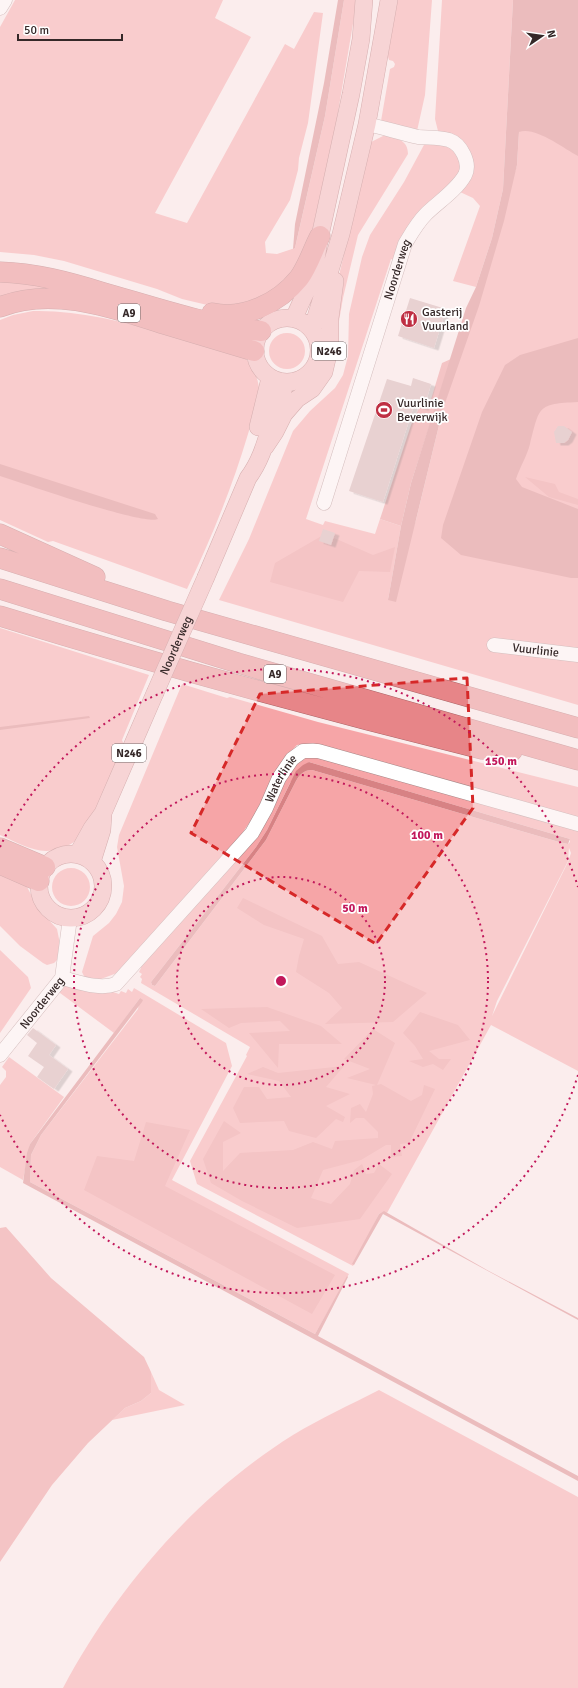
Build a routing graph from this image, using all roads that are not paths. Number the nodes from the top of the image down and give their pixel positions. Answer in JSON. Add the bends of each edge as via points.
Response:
{"nodes":[{"id":1,"x":4,"y":0,"type":"edge"},
{"id":2,"x":364,"y":0,"type":"edge"},
{"id":3,"x":389,"y":0,"type":"edge"},
{"id":4,"x":0,"y":8,"type":"edge"},
{"id":5,"x":368,"y":124,"type":"junction"},
{"id":6,"x":341,"y":234,"type":"junction"},
{"id":7,"x":320,"y":236,"type":"junction"},
{"id":8,"x":0,"y":272,"type":"edge"},
{"id":9,"x":0,"y":308,"type":"edge"},
{"id":10,"x":166,"y":310,"type":"junction"},
{"id":11,"x":294,"y":318,"type":"junction"},
{"id":12,"x":312,"y":330,"type":"junction"},
{"id":13,"x":260,"y":331,"type":"junction"},
{"id":14,"x":254,"y":351,"type":"junction"},
{"id":15,"x":270,"y":378,"type":"junction"},
{"id":16,"x":286,"y":383,"type":"junction"},
{"id":17,"x":265,"y":447,"type":"junction"},
{"id":18,"x":248,"y":478,"type":"junction"},
{"id":19,"x":324,"y":503,"type":"dead end"},
{"id":20,"x":0,"y":534,"type":"edge"},
{"id":21,"x":0,"y":558,"type":"edge"},
{"id":22,"x":0,"y":589,"type":"edge"},
{"id":23,"x":167,"y":611,"type":"junction"},
{"id":24,"x":0,"y":616,"type":"edge"},
{"id":25,"x":494,"y":645,"type":"dead end"},
{"id":26,"x":578,"y":655,"type":"edge"},
{"id":27,"x":578,"y":728,"type":"edge"},
{"id":28,"x":551,"y":754,"type":"junction"},
{"id":29,"x":578,"y":760,"type":"edge"},
{"id":30,"x":103,"y":813,"type":"junction"},
{"id":31,"x":578,"y":824,"type":"edge"},
{"id":32,"x":0,"y":848,"type":"edge"},
{"id":33,"x":77,"y":854,"type":"junction"},
{"id":34,"x":92,"y":862,"type":"junction"},
{"id":35,"x":0,"y":864,"type":"edge"},
{"id":36,"x":42,"y":874,"type":"junction"},
{"id":37,"x":70,"y":918,"type":"junction"},
{"id":38,"x":62,"y":978,"type":"junction"},
{"id":39,"x":0,"y":1055,"type":"edge"}],
"edges":[{"from":1,"to":4,"type":"street"},
{"from":2,"to":7,"type":"main road","via":[[361,39],[351,94]]},
{"from":3,"to":5,"type":"main road","name":"Noorderweg","number":"N246"},
{"from":5,"to":6,"type":"main road","name":"Noorderweg","number":"N246"},
{"from":5,"to":19,"type":"street","name":"Noorderweg","via":[[420,137],[432,136],[450,140],[459,147],[466,159],[466,174],[415,227],[405,244]]},
{"from":6,"to":12,"type":"main road","name":"Noorderweg","number":"N246"},
{"from":6,"to":17,"type":"main road","name":"Noorderweg","number":"N246","via":[[330,318],[330,346],[324,372],[312,389],[297,399],[284,414]]},
{"from":7,"to":10,"type":"highway","via":[[300,277],[286,292],[264,306],[243,314],[220,315],[194,310]]},
{"from":7,"to":11,"type":"main road","via":[[313,276]]},
{"from":8,"to":10,"type":"highway","number":"A9","via":[[18,272],[63,281]]},
{"from":9,"to":14,"type":"highway","number":"A9","via":[[25,300],[80,302],[124,312]]},
{"from":10,"to":13,"type":"highway","number":"A9","via":[[230,327]]},
{"from":11,"to":12,"type":"main road","number":"N246","via":[[304,322]]},
{"from":11,"to":13,"type":"main road","via":[[275,320]]},
{"from":12,"to":16,"type":"main road","number":"N246","via":[[317,339],[318,360],[306,377]]},
{"from":13,"to":14,"type":"main road"},
{"from":14,"to":15,"type":"main road","via":[[259,366]]},
{"from":15,"to":16,"type":"main road"},
{"from":15,"to":18,"type":"main road","name":"Noorderweg","number":"N246","via":[[250,458]]},
{"from":16,"to":17,"type":"main road","name":"Noorderweg","number":"N246"},
{"from":17,"to":18,"type":"main road","name":"Noorderweg","number":"N246","via":[[257,466]]},
{"from":18,"to":30,"type":"main road","name":"Noorderweg","number":"N246","bridge":true},
{"from":20,"to":23,"type":"highway"},
{"from":21,"to":23,"type":"highway"},
{"from":22,"to":28,"type":"highway","number":"A9","via":[[238,664]]},
{"from":23,"to":27,"type":"highway"},
{"from":24,"to":28,"type":"highway","number":"A9","via":[[147,661],[352,717],[482,749]]},
{"from":25,"to":26,"type":"street","name":"Vuurlinie"},
{"from":28,"to":29,"type":"highway","number":"A9"},
{"from":30,"to":33,"type":"main road","name":"Noorderweg","number":"N246"},
{"from":30,"to":34,"type":"main road","name":"Noorderweg","number":"N246","via":[[102,830]]},
{"from":31,"to":38,"type":"street","name":"Waterlinie","via":[[318,751],[303,751],[292,759],[279,778],[252,833],[116,984],[109,987]]},
{"from":32,"to":36,"type":"highway"},
{"from":33,"to":34,"type":"main road"},
{"from":33,"to":36,"type":"main road","via":[[65,854]]},
{"from":34,"to":37,"type":"main road","via":[[103,882],[102,893],[98,903],[86,914]]},
{"from":35,"to":36,"type":"highway"},
{"from":36,"to":37,"type":"main road","via":[[40,892],[43,902],[59,916]]},
{"from":37,"to":38,"type":"street","name":"Noorderweg"},
{"from":38,"to":39,"type":"street","name":"Noorderweg"}]}
